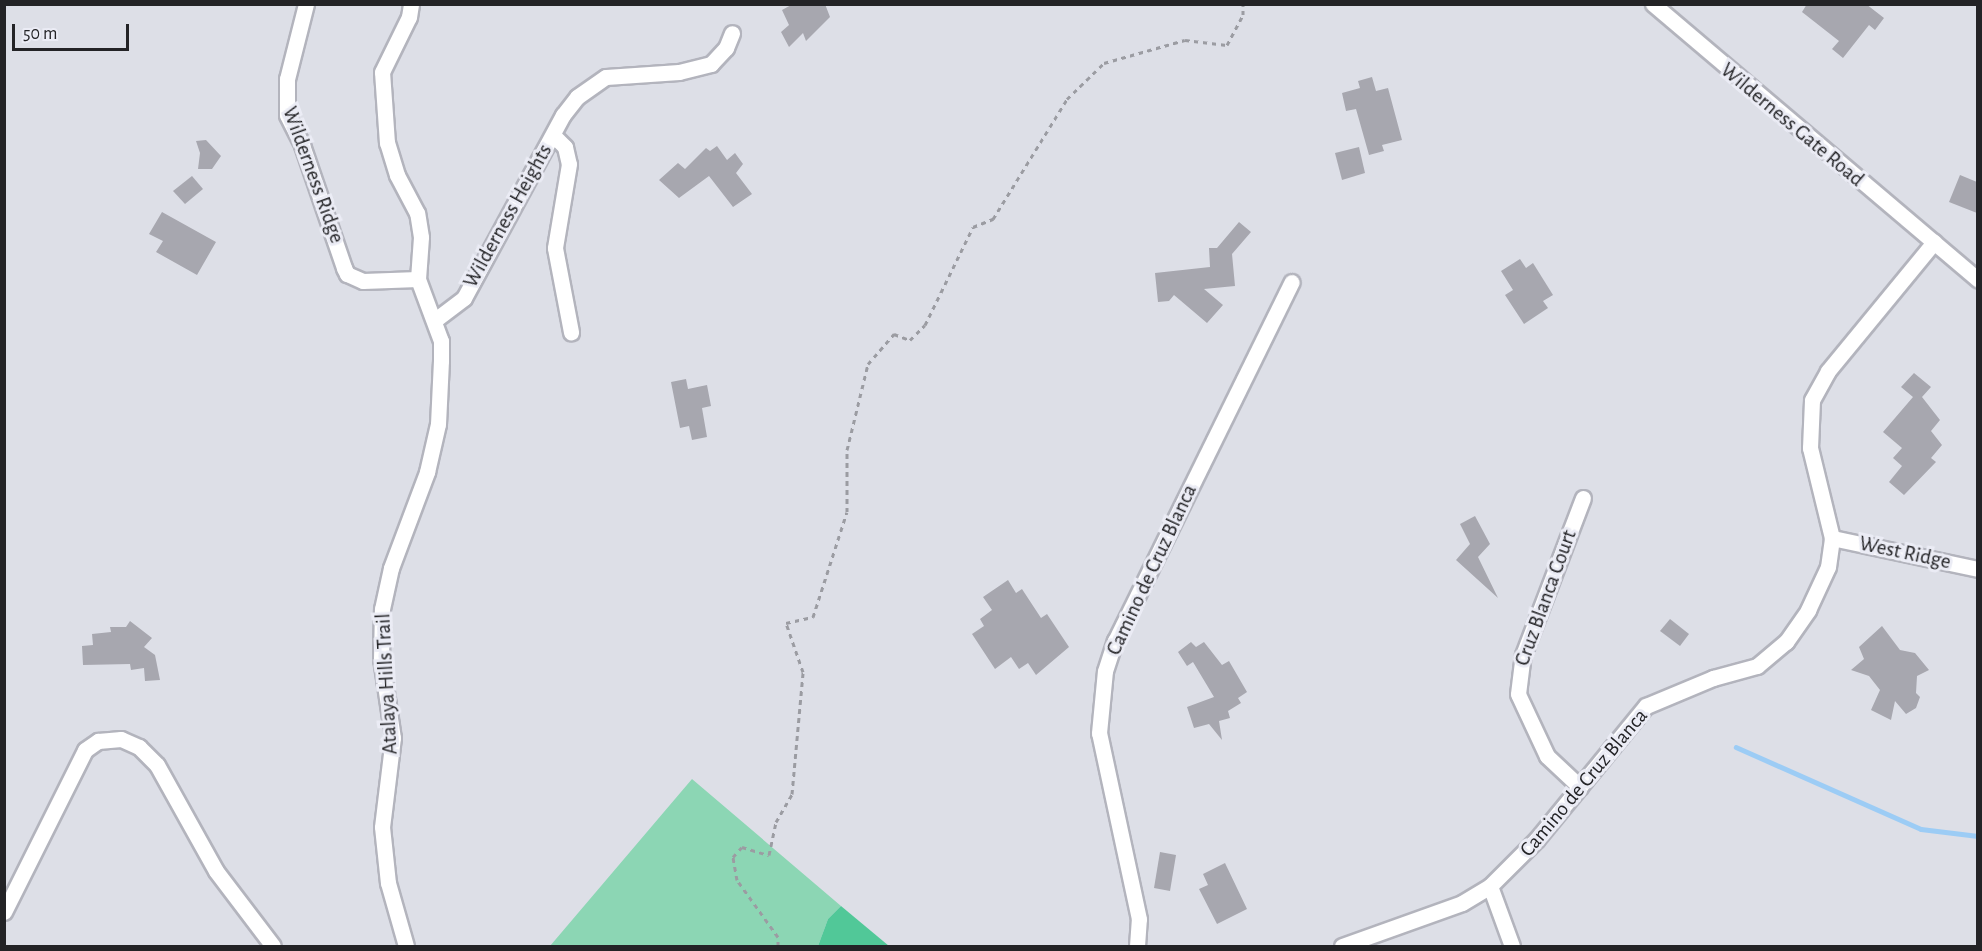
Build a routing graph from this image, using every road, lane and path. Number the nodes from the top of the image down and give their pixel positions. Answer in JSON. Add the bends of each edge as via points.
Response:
{"nodes":[{"id":1,"x":306,"y":4,"type":"edge"},
{"id":2,"x":411,"y":4,"type":"edge"},
{"id":3,"x":1243,"y":4,"type":"edge"},
{"id":4,"x":1653,"y":4,"type":"edge"},
{"id":5,"x":732,"y":33,"type":"dead end"},
{"id":6,"x":553,"y":135,"type":"junction"},
{"id":7,"x":1934,"y":242,"type":"junction"},
{"id":8,"x":418,"y":279,"type":"junction"},
{"id":9,"x":1977,"y":280,"type":"edge"},
{"id":10,"x":1292,"y":282,"type":"dead end"},
{"id":11,"x":435,"y":320,"type":"junction"},
{"id":12,"x":571,"y":332,"type":"dead end"},
{"id":13,"x":1583,"y":498,"type":"dead end"},
{"id":14,"x":1832,"y":538,"type":"junction"},
{"id":15,"x":1977,"y":569,"type":"edge"},
{"id":16,"x":1580,"y":787,"type":"junction"},
{"id":17,"x":1490,"y":886,"type":"junction"},
{"id":18,"x":4,"y":912,"type":"edge"},
{"id":19,"x":273,"y":946,"type":"edge"},
{"id":20,"x":406,"y":946,"type":"edge"},
{"id":21,"x":778,"y":946,"type":"edge"},
{"id":22,"x":1137,"y":946,"type":"edge"},
{"id":23,"x":1342,"y":946,"type":"edge"},
{"id":24,"x":1512,"y":946,"type":"edge"}],
"edges":[{"from":1,"to":8,"type":"street","name":"Wilderness Ridge","via":[[286,79],[287,115],[302,144],[344,268],[347,274],[363,281]]},
{"from":2,"to":8,"type":"street","via":[[409,17],[382,72],[387,143],[397,175],[417,213],[422,237]]},
{"from":3,"to":21,"type":"path","via":[[1243,15],[1227,45],[1185,40],[1104,63],[1066,99],[993,219],[973,226],[925,325],[910,339],[894,334],[868,364],[847,450],[847,512],[813,617],[786,623],[803,672],[792,795],[777,822],[768,855],[742,847],[733,857],[737,880],[778,937]]},
{"from":4,"to":7,"type":"street","name":"Wilderness Gate Road"},
{"from":5,"to":6,"type":"street","name":"Wilderness Heights","via":[[726,48],[711,64],[698,69],[606,77],[591,84],[563,115]]},
{"from":6,"to":11,"type":"street","name":"Wilderness Heights","via":[[464,298]]},
{"from":6,"to":12,"type":"street","name":"Wilderness Heights","via":[[565,147],[569,164],[555,248]]},
{"from":7,"to":9,"type":"street"},
{"from":7,"to":14,"type":"street","name":"Camino de Cruz Blanca","via":[[1828,371],[1812,400],[1810,448]]},
{"from":8,"to":11,"type":"street","name":"Atalaya Hills Trail"},
{"from":10,"to":22,"type":"street","name":"Camino de Cruz Blanca","via":[[1115,641],[1106,671],[1099,733],[1139,919]]},
{"from":11,"to":20,"type":"street","name":"Atalaya Hills Trail","via":[[441,341],[438,423],[427,472],[391,568],[382,609],[381,659],[393,738],[382,827],[388,883]]},
{"from":13,"to":16,"type":"street","name":"Cruz Blanca Court","via":[[1523,655],[1518,694],[1547,756]]},
{"from":14,"to":15,"type":"street","name":"West Ridge"},
{"from":14,"to":16,"type":"street","name":"Camino de Cruz Blanca","via":[[1828,567],[1808,610],[1786,642],[1757,666],[1713,678],[1646,706]]},
{"from":16,"to":17,"type":"street","name":"Camino de Cruz Blanca","via":[[1537,839]]},
{"from":17,"to":23,"type":"street","name":"Camino de Cruz Blanca","via":[[1462,903]]},
{"from":17,"to":24,"type":"street"},
{"from":18,"to":19,"type":"street","via":[[84,750],[98,741],[121,739],[139,747],[157,765],[216,871]]}]}
